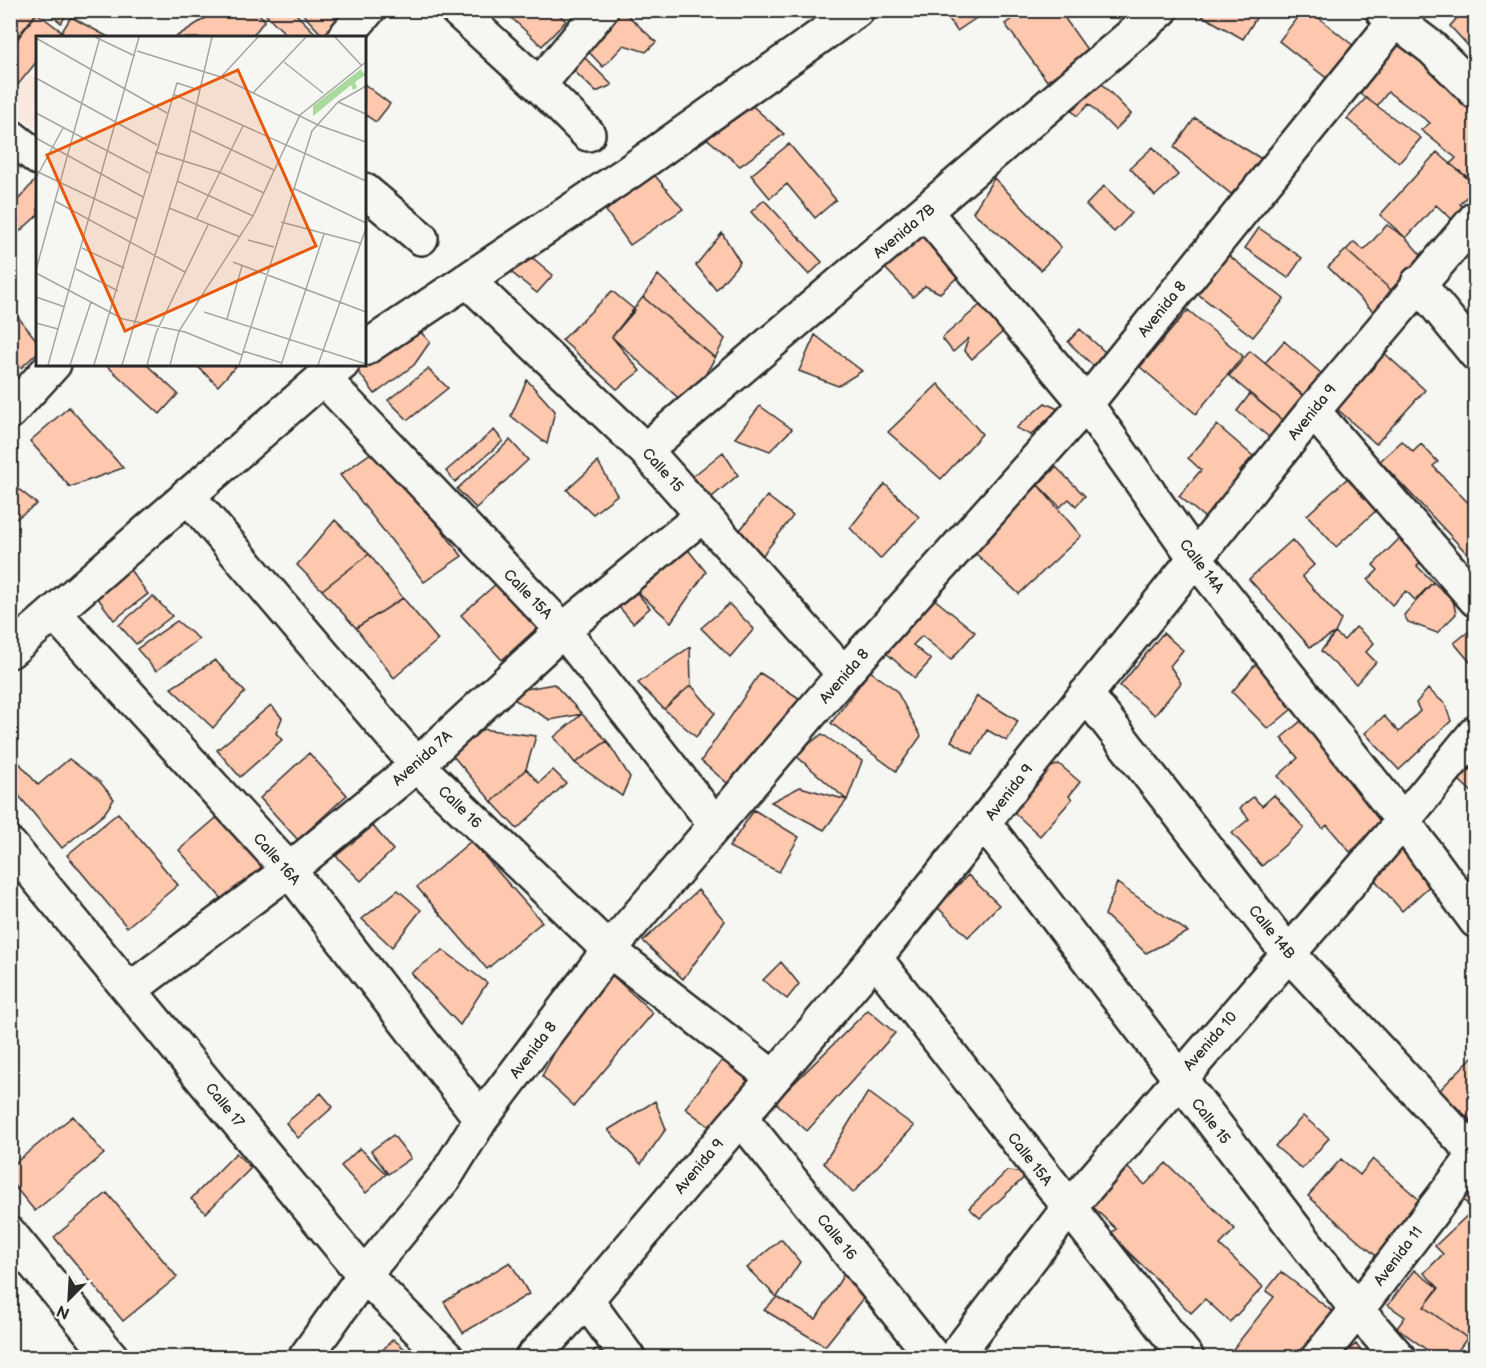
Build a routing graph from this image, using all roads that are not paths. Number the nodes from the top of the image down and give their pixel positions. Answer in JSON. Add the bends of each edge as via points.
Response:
{"nodes":[{"id":1,"x":368,"y":10,"type":"edge"},
{"id":2,"x":457,"y":10,"type":"edge"},
{"id":3,"x":601,"y":10,"type":"edge"},
{"id":4,"x":857,"y":10,"type":"edge"},
{"id":5,"x":1161,"y":10,"type":"edge"},
{"id":6,"x":1394,"y":13,"type":"edge"},
{"id":7,"x":346,"y":36,"type":"edge"},
{"id":8,"x":539,"y":85,"type":"junction"},
{"id":9,"x":1476,"y":92,"type":"edge"},
{"id":10,"x":588,"y":134,"type":"dead end"},
{"id":11,"x":10,"y":136,"type":"edge"},
{"id":12,"x":36,"y":156,"type":"edge"},
{"id":13,"x":366,"y":192,"type":"edge"},
{"id":14,"x":926,"y":213,"type":"junction"},
{"id":15,"x":1476,"y":218,"type":"edge"},
{"id":16,"x":421,"y":238,"type":"dead end"},
{"id":17,"x":466,"y":280,"type":"junction"},
{"id":18,"x":1418,"y":283,"type":"junction"},
{"id":19,"x":366,"y":348,"type":"edge"},
{"id":20,"x":1476,"y":354,"type":"edge"},
{"id":21,"x":52,"y":366,"type":"edge"},
{"id":22,"x":332,"y":371,"type":"edge"},
{"id":23,"x":1086,"y":404,"type":"junction"},
{"id":24,"x":1313,"y":411,"type":"junction"},
{"id":25,"x":10,"y":412,"type":"edge"},
{"id":26,"x":645,"y":450,"type":"junction"},
{"id":27,"x":187,"y":495,"type":"junction"},
{"id":28,"x":703,"y":515,"type":"junction"},
{"id":29,"x":1196,"y":559,"type":"junction"},
{"id":30,"x":1476,"y":600,"type":"edge"},
{"id":31,"x":55,"y":614,"type":"junction"},
{"id":32,"x":562,"y":630,"type":"junction"},
{"id":33,"x":10,"y":651,"type":"edge"},
{"id":34,"x":844,"y":674,"type":"junction"},
{"id":35,"x":1086,"y":694,"type":"junction"},
{"id":36,"x":1476,"y":732,"type":"edge"},
{"id":37,"x":417,"y":765,"type":"junction"},
{"id":38,"x":1403,"y":821,"type":"junction"},
{"id":39,"x":984,"y":823,"type":"junction"},
{"id":40,"x":716,"y":825,"type":"junction"},
{"id":41,"x":10,"y":845,"type":"edge"},
{"id":42,"x":289,"y":870,"type":"junction"},
{"id":43,"x":1476,"y":921,"type":"edge"},
{"id":44,"x":609,"y":951,"type":"junction"},
{"id":45,"x":1288,"y":953,"type":"junction"},
{"id":46,"x":875,"y":958,"type":"junction"},
{"id":47,"x":131,"y":989,"type":"junction"},
{"id":48,"x":773,"y":1077,"type":"junction"},
{"id":49,"x":1178,"y":1078,"type":"junction"},
{"id":50,"x":740,"y":1117,"type":"junction"},
{"id":51,"x":481,"y":1119,"type":"junction"},
{"id":52,"x":1475,"y":1154,"type":"edge"},
{"id":53,"x":1068,"y":1209,"type":"junction"},
{"id":54,"x":10,"y":1234,"type":"edge"},
{"id":55,"x":364,"y":1275,"type":"junction"},
{"id":56,"x":586,"y":1300,"type":"junction"},
{"id":57,"x":1357,"y":1310,"type":"junction"},
{"id":58,"x":310,"y":1356,"type":"edge"},
{"id":59,"x":112,"y":1358,"type":"edge"},
{"id":60,"x":447,"y":1358,"type":"edge"},
{"id":61,"x":532,"y":1358,"type":"edge"},
{"id":62,"x":628,"y":1358,"type":"edge"},
{"id":63,"x":934,"y":1358,"type":"edge"},
{"id":64,"x":954,"y":1358,"type":"edge"},
{"id":65,"x":1186,"y":1358,"type":"edge"},
{"id":66,"x":1318,"y":1358,"type":"edge"},
{"id":67,"x":1399,"y":1358,"type":"edge"}],
"edges":[{"from":1,"to":7,"type":"street"},
{"from":2,"to":8,"type":"street"},
{"from":3,"to":8,"type":"street"},
{"from":4,"to":17,"type":"street","via":[[629,172]]},
{"from":5,"to":14,"type":"street","name":"Avenida 7B"},
{"from":6,"to":9,"type":"street"},
{"from":6,"to":23,"type":"street","name":"Avenida 8"},
{"from":8,"to":10,"type":"street"},
{"from":11,"to":12,"type":"street"},
{"from":13,"to":16,"type":"street"},
{"from":14,"to":23,"type":"street","name":"Calle 14A"},
{"from":14,"to":26,"type":"street","name":"Avenida 7B"},
{"from":15,"to":18,"type":"street","name":"Avenida 9"},
{"from":17,"to":19,"type":"street"},
{"from":17,"to":26,"type":"street","name":"Calle 15"},
{"from":18,"to":20,"type":"street"},
{"from":18,"to":24,"type":"street","name":"Avenida 9"},
{"from":21,"to":25,"type":"street"},
{"from":22,"to":27,"type":"street"},
{"from":22,"to":32,"type":"street","name":"Calle 15A"},
{"from":23,"to":29,"type":"street","name":"Calle 14A"},
{"from":23,"to":34,"type":"street","name":"Avenida 8"},
{"from":24,"to":29,"type":"street","name":"Avenida 9"},
{"from":24,"to":30,"type":"street"},
{"from":26,"to":28,"type":"street","name":"Calle 15"},
{"from":27,"to":31,"type":"street"},
{"from":27,"to":37,"type":"street","name":"Calle 16"},
{"from":28,"to":32,"type":"street","name":"Avenida 7A"},
{"from":28,"to":34,"type":"street","name":"Calle 15"},
{"from":29,"to":35,"type":"street","name":"Avenida 9"},
{"from":29,"to":38,"type":"street","name":"Calle 14A"},
{"from":31,"to":33,"type":"street"},
{"from":31,"to":42,"type":"street","name":"Calle 16A"},
{"from":32,"to":37,"type":"street","name":"Avenida 7A"},
{"from":32,"to":40,"type":"street","name":"Calle 15A"},
{"from":34,"to":40,"type":"street","name":"Avenida 8"},
{"from":35,"to":39,"type":"street","name":"Avenida 9"},
{"from":35,"to":45,"type":"street","name":"Calle 14B"},
{"from":36,"to":38,"type":"street","name":"Avenida 10"},
{"from":37,"to":42,"type":"street","name":"Avenida 7A"},
{"from":37,"to":44,"type":"street","name":"Calle 16"},
{"from":38,"to":43,"type":"street","name":"Calle 14A"},
{"from":38,"to":45,"type":"street","name":"Avenida 10"},
{"from":39,"to":46,"type":"street","name":"Avenida 9"},
{"from":39,"to":49,"type":"street","name":"Calle 15"},
{"from":40,"to":44,"type":"street","name":"Avenida 8"},
{"from":41,"to":47,"type":"street","name":"Calle 17"},
{"from":42,"to":47,"type":"street","name":"Avenida 7A"},
{"from":42,"to":51,"type":"street","name":"Calle 16A"},
{"from":44,"to":48,"type":"street","name":"Calle 16"},
{"from":44,"to":51,"type":"street","name":"Avenida 8"},
{"from":45,"to":49,"type":"street","name":"Avenida 10"},
{"from":45,"to":52,"type":"street","name":"Calle 14B"},
{"from":46,"to":48,"type":"street","name":"Avenida 9"},
{"from":46,"to":53,"type":"street","name":"Calle 15A"},
{"from":47,"to":55,"type":"street","name":"Calle 17"},
{"from":48,"to":50,"type":"street","name":"Avenida 9"},
{"from":49,"to":53,"type":"street","name":"Avenida 10"},
{"from":49,"to":57,"type":"street","name":"Calle 15"},
{"from":50,"to":56,"type":"street","name":"Avenida 9"},
{"from":50,"to":63,"type":"street","name":"Calle 16"},
{"from":51,"to":55,"type":"street","name":"Avenida 8","via":[[445,1177]]},
{"from":52,"to":57,"type":"street","name":"Avenida 11"},
{"from":53,"to":64,"type":"street","name":"Avenida 10"},
{"from":53,"to":65,"type":"street","name":"Calle 15A"},
{"from":54,"to":59,"type":"street"},
{"from":55,"to":58,"type":"street","name":"Avenida 8"},
{"from":55,"to":60,"type":"street","name":"Calle 17"},
{"from":56,"to":61,"type":"street","name":"Avenida 9"},
{"from":56,"to":62,"type":"street"},
{"from":57,"to":66,"type":"street","name":"Avenida 11"},
{"from":57,"to":67,"type":"street","name":"Calle 15"}]}
